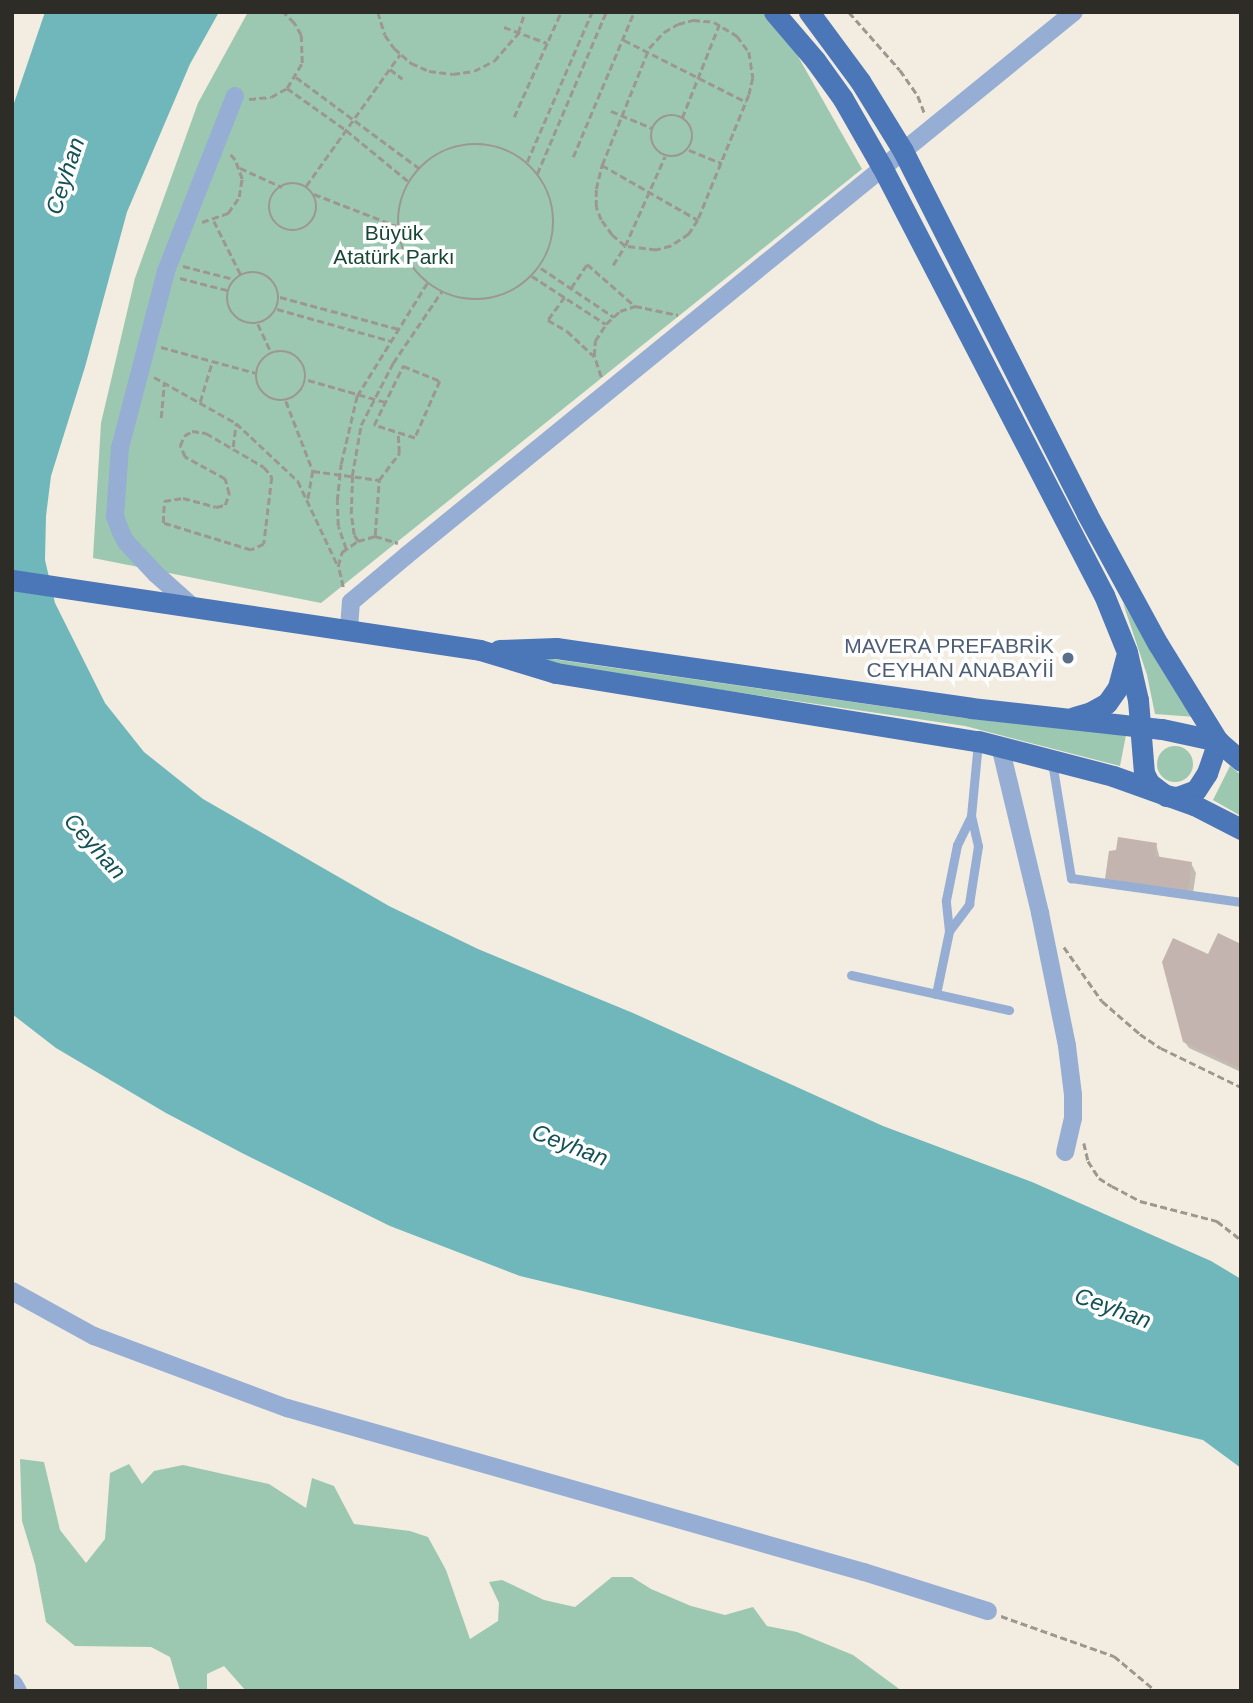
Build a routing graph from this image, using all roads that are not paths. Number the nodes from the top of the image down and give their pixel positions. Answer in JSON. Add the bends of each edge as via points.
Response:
{"nodes":[{"id":1,"x":774,"y":12,"type":"edge"},
{"id":2,"x":809,"y":12,"type":"edge"},
{"id":3,"x":1074,"y":12,"type":"edge"},
{"id":4,"x":235,"y":96,"type":"road end"},
{"id":5,"x":903,"y":151,"type":"junction"},
{"id":6,"x":882,"y":167,"type":"junction"},
{"id":7,"x":12,"y":580,"type":"edge"},
{"id":8,"x":193,"y":607,"type":"junction"},
{"id":9,"x":349,"y":629,"type":"junction"},
{"id":10,"x":480,"y":650,"type":"junction"},
{"id":11,"x":1127,"y":652,"type":"junction"},
{"id":12,"x":1055,"y":719,"type":"junction"},
{"id":13,"x":1141,"y":726,"type":"junction"},
{"id":14,"x":978,"y":741,"type":"junction"},
{"id":15,"x":1218,"y":741,"type":"junction"},
{"id":16,"x":1000,"y":746,"type":"junction"},
{"id":17,"x":1051,"y":757,"type":"junction"},
{"id":18,"x":1241,"y":761,"type":"edge"},
{"id":19,"x":1166,"y":796,"type":"junction"},
{"id":20,"x":971,"y":816,"type":"junction"},
{"id":21,"x":1241,"y":829,"type":"edge"},
{"id":22,"x":1241,"y":902,"type":"edge"},
{"id":23,"x":949,"y":931,"type":"junction"},
{"id":24,"x":851,"y":975,"type":"dead end"},
{"id":25,"x":936,"y":994,"type":"junction"},
{"id":26,"x":1009,"y":1010,"type":"dead end"},
{"id":27,"x":1065,"y":1152,"type":"dead end"},
{"id":28,"x":12,"y":1292,"type":"edge"},
{"id":29,"x":988,"y":1611,"type":"road end"},
{"id":30,"x":12,"y":1684,"type":"edge"},
{"id":31,"x":16,"y":1691,"type":"edge"}],
"edges":[{"from":1,"to":6,"type":"main road","via":[[843,99]]},
{"from":2,"to":5,"type":"main road","via":[[860,81]]},
{"from":3,"to":5,"type":"street"},
{"from":4,"to":8,"type":"street","via":[[167,269],[120,448],[116,516],[126,542]]},
{"from":5,"to":6,"type":"street"},
{"from":5,"to":15,"type":"main road","via":[[1087,514]]},
{"from":6,"to":9,"type":"street","via":[[351,602]]},
{"from":6,"to":11,"type":"main road","via":[[1069,525]]},
{"from":7,"to":8,"type":"main road"},
{"from":8,"to":9,"type":"main road"},
{"from":9,"to":10,"type":"main road"},
{"from":10,"to":12,"type":"main road","via":[[556,648]]},
{"from":10,"to":14,"type":"main road","via":[[556,673]]},
{"from":11,"to":12,"type":"main road","via":[[1122,676],[1107,703],[1084,715]]},
{"from":11,"to":13,"type":"main road"},
{"from":12,"to":13,"type":"main road"},
{"from":13,"to":15,"type":"main road"},
{"from":13,"to":19,"type":"main road","via":[[1149,783]]},
{"from":14,"to":16,"type":"main road"},
{"from":14,"to":20,"type":"lane"},
{"from":15,"to":18,"type":"main road"},
{"from":15,"to":19,"type":"main road","via":[[1203,783],[1187,796]]},
{"from":16,"to":17,"type":"main road"},
{"from":16,"to":27,"type":"street","via":[[1067,1046],[1073,1118]]},
{"from":17,"to":19,"type":"main road"},
{"from":17,"to":22,"type":"lane","via":[[1071,878]]},
{"from":19,"to":21,"type":"main road"},
{"from":20,"to":23,"type":"lane","via":[[957,845],[950,878],[946,900]]},
{"from":20,"to":23,"type":"lane","via":[[978,846],[969,904]]},
{"from":23,"to":25,"type":"lane"},
{"from":24,"to":25,"type":"lane"},
{"from":25,"to":26,"type":"lane"},
{"from":28,"to":29,"type":"street","via":[[94,1336],[287,1408]]},
{"from":30,"to":31,"type":"street"}]}
